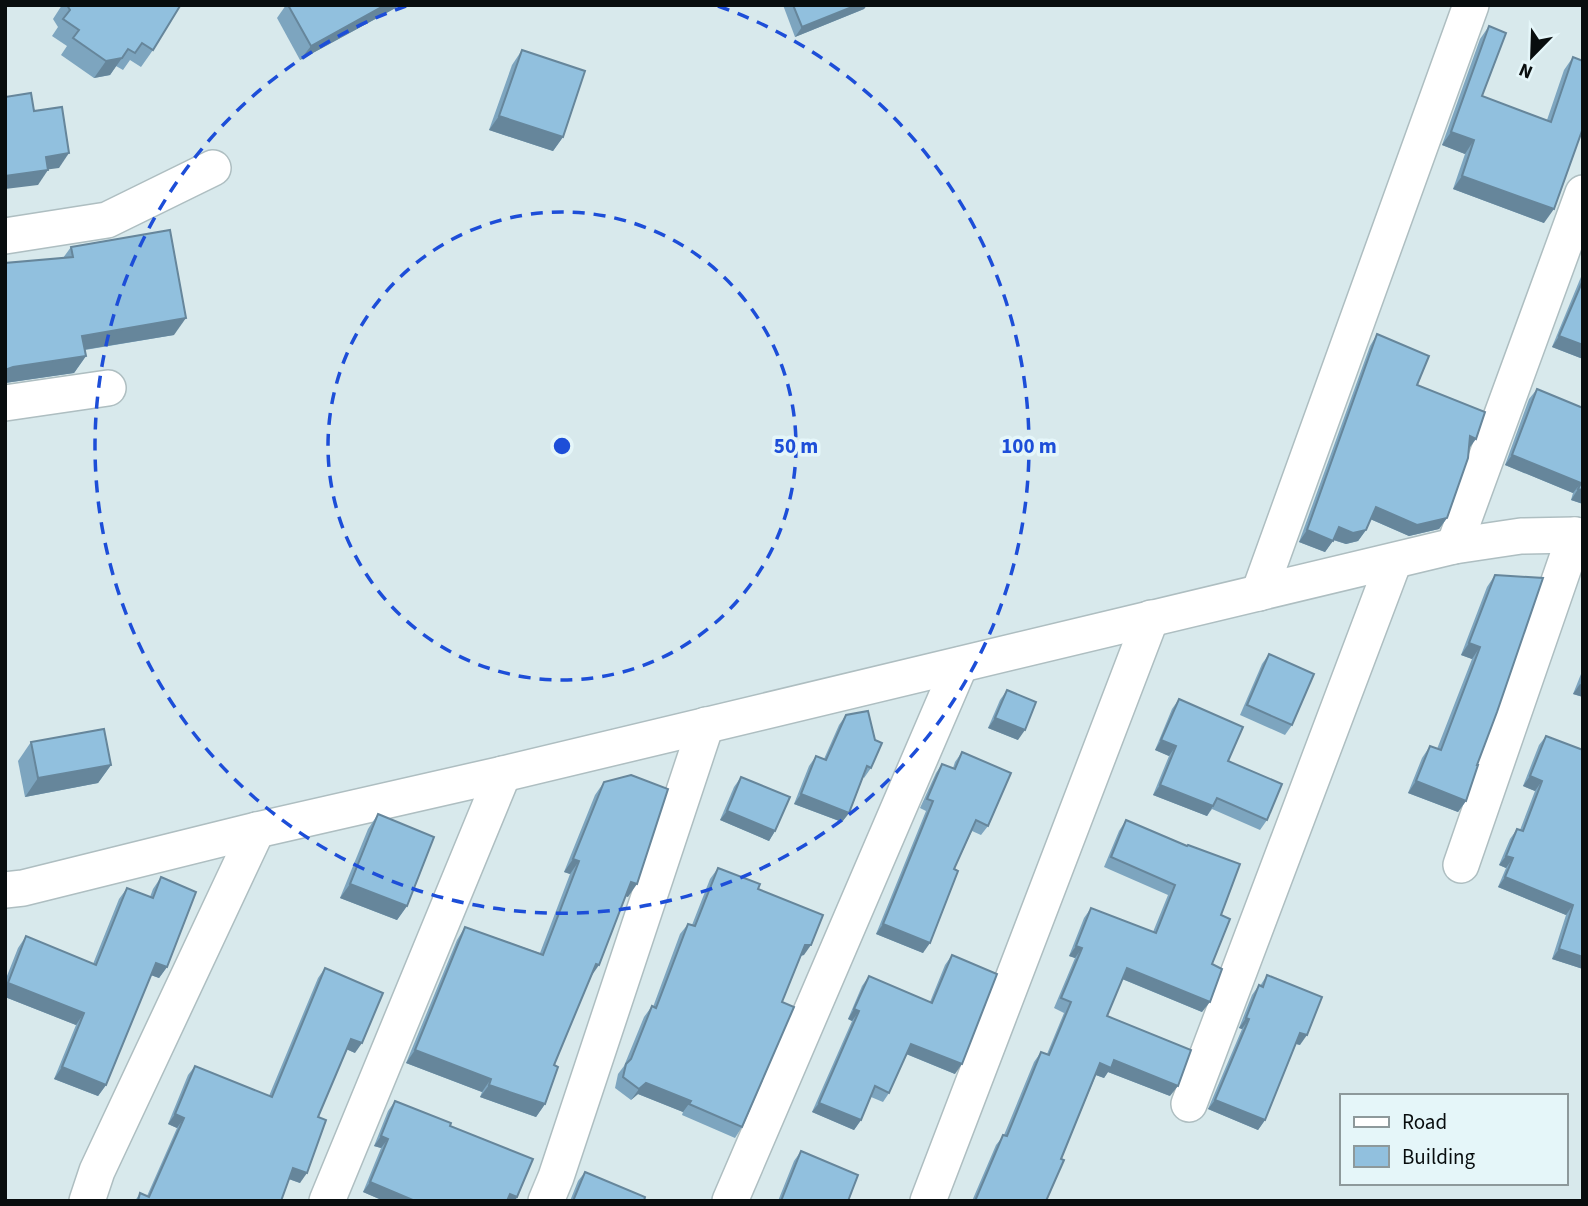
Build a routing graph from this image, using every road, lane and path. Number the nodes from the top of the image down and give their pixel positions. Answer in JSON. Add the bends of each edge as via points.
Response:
{"nodes":[{"id":1,"x":1471,"y":5,"type":"edge"},
{"id":2,"x":213,"y":169,"type":"dead end"},
{"id":3,"x":1583,"y":193,"type":"edge"},
{"id":4,"x":5,"y":236,"type":"edge"},
{"id":5,"x":108,"y":388,"type":"dead end"},
{"id":6,"x":5,"y":403,"type":"edge"},
{"id":7,"x":1579,"y":536,"type":"edge"},
{"id":8,"x":1454,"y":546,"type":"junction"},
{"id":9,"x":1394,"y":561,"type":"junction"},
{"id":10,"x":1259,"y":593,"type":"junction"},
{"id":11,"x":1151,"y":618,"type":"junction"},
{"id":12,"x":960,"y":665,"type":"junction"},
{"id":13,"x":706,"y":725,"type":"junction"},
{"id":14,"x":503,"y":774,"type":"junction"},
{"id":15,"x":257,"y":830,"type":"junction"},
{"id":16,"x":1461,"y":865,"type":"dead end"},
{"id":17,"x":5,"y":890,"type":"edge"},
{"id":18,"x":1189,"y":1104,"type":"dead end"},
{"id":19,"x":87,"y":1201,"type":"edge"},
{"id":20,"x":327,"y":1201,"type":"edge"},
{"id":21,"x":546,"y":1201,"type":"edge"},
{"id":22,"x":730,"y":1201,"type":"edge"},
{"id":23,"x":928,"y":1201,"type":"edge"}],
"edges":[{"from":1,"to":10,"type":"street"},
{"from":2,"to":4,"type":"street","via":[[107,220]]},
{"from":3,"to":8,"type":"street"},
{"from":5,"to":6,"type":"street"},
{"from":7,"to":8,"type":"street","via":[[1521,536]]},
{"from":7,"to":16,"type":"street"},
{"from":8,"to":9,"type":"street"},
{"from":9,"to":10,"type":"street"},
{"from":9,"to":18,"type":"street"},
{"from":10,"to":11,"type":"street"},
{"from":11,"to":12,"type":"street"},
{"from":11,"to":23,"type":"street"},
{"from":12,"to":13,"type":"street"},
{"from":12,"to":22,"type":"street"},
{"from":13,"to":14,"type":"street"},
{"from":13,"to":21,"type":"street"},
{"from":14,"to":15,"type":"street"},
{"from":14,"to":20,"type":"street"},
{"from":15,"to":17,"type":"street"},
{"from":15,"to":19,"type":"street"}]}
